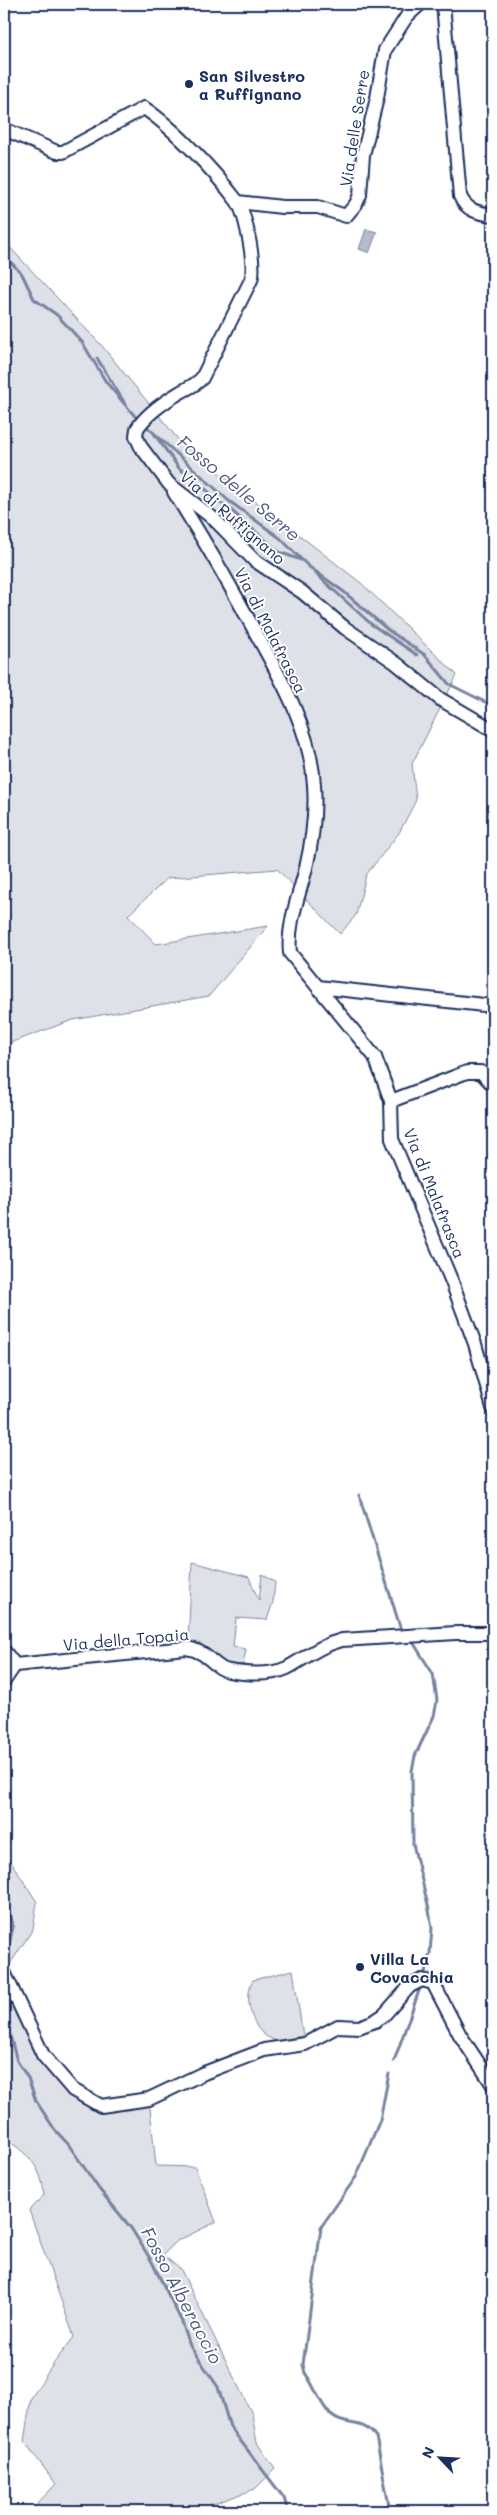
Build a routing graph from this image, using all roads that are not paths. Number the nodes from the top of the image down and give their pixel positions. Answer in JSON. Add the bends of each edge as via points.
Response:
{"nodes":[{"id":1,"x":420,"y":4,"type":"edge"},
{"id":2,"x":443,"y":4,"type":"edge"},
{"id":3,"x":4,"y":129,"type":"edge"},
{"id":4,"x":238,"y":202,"type":"junction"},
{"id":5,"x":493,"y":216,"type":"edge"},
{"id":6,"x":169,"y":484,"type":"junction"},
{"id":7,"x":493,"y":730,"type":"edge"},
{"id":8,"x":318,"y":987,"type":"junction"},
{"id":9,"x":493,"y":1006,"type":"edge"},
{"id":10,"x":493,"y":1085,"type":"edge"},
{"id":11,"x":391,"y":1102,"type":"junction"},
{"id":12,"x":493,"y":1408,"type":"edge"},
{"id":13,"x":493,"y":1633,"type":"edge"},
{"id":14,"x":4,"y":1651,"type":"edge"},
{"id":15,"x":15,"y":1665,"type":"junction"},
{"id":16,"x":4,"y":1681,"type":"edge"},
{"id":17,"x":4,"y":1972,"type":"edge"},
{"id":18,"x":493,"y":2085,"type":"edge"}],
"edges":[{"from":1,"to":4,"type":"street","name":"Via delle Serre","via":[[407,16],[384,50],[377,98],[363,155],[360,195],[352,210],[346,216],[318,207]]},
{"from":2,"to":5,"type":"street","via":[[460,196],[467,207]]},
{"from":3,"to":4,"type":"street","name":"Via di Ruffignano","via":[[63,152],[144,108],[176,136]]},
{"from":4,"to":6,"type":"street","name":"Via di Ruffignano","via":[[253,267],[251,280],[202,378],[142,422],[136,436]]},
{"from":6,"to":7,"type":"street","name":"Via di Ruffignano","via":[[214,519],[254,560],[302,592],[440,698]]},
{"from":6,"to":8,"type":"street","name":"Via di Malafrasca","via":[[218,563],[283,681],[308,750],[314,785],[313,820],[289,939],[290,953]]},
{"from":8,"to":9,"type":"street"},
{"from":8,"to":11,"type":"street","name":"Via di Malafrasca","via":[[375,1057]]},
{"from":10,"to":11,"type":"street","via":[[481,1072],[467,1072]]},
{"from":11,"to":12,"type":"street","name":"Via di Malafrasca","via":[[392,1139],[476,1344]]},
{"from":13,"to":15,"type":"street","name":"Via della Topaia","via":[[342,1640],[324,1644],[286,1668],[263,1674],[226,1671],[198,1649],[186,1648]]},
{"from":14,"to":15,"type":"street"},
{"from":15,"to":16,"type":"street"},
{"from":17,"to":18,"type":"street","via":[[43,2055],[73,2090],[101,2106],[149,2099],[264,2050],[305,2044],[338,2026],[360,2027],[384,2015],[410,1986],[422,1980],[432,1983],[460,2035]]}]}
